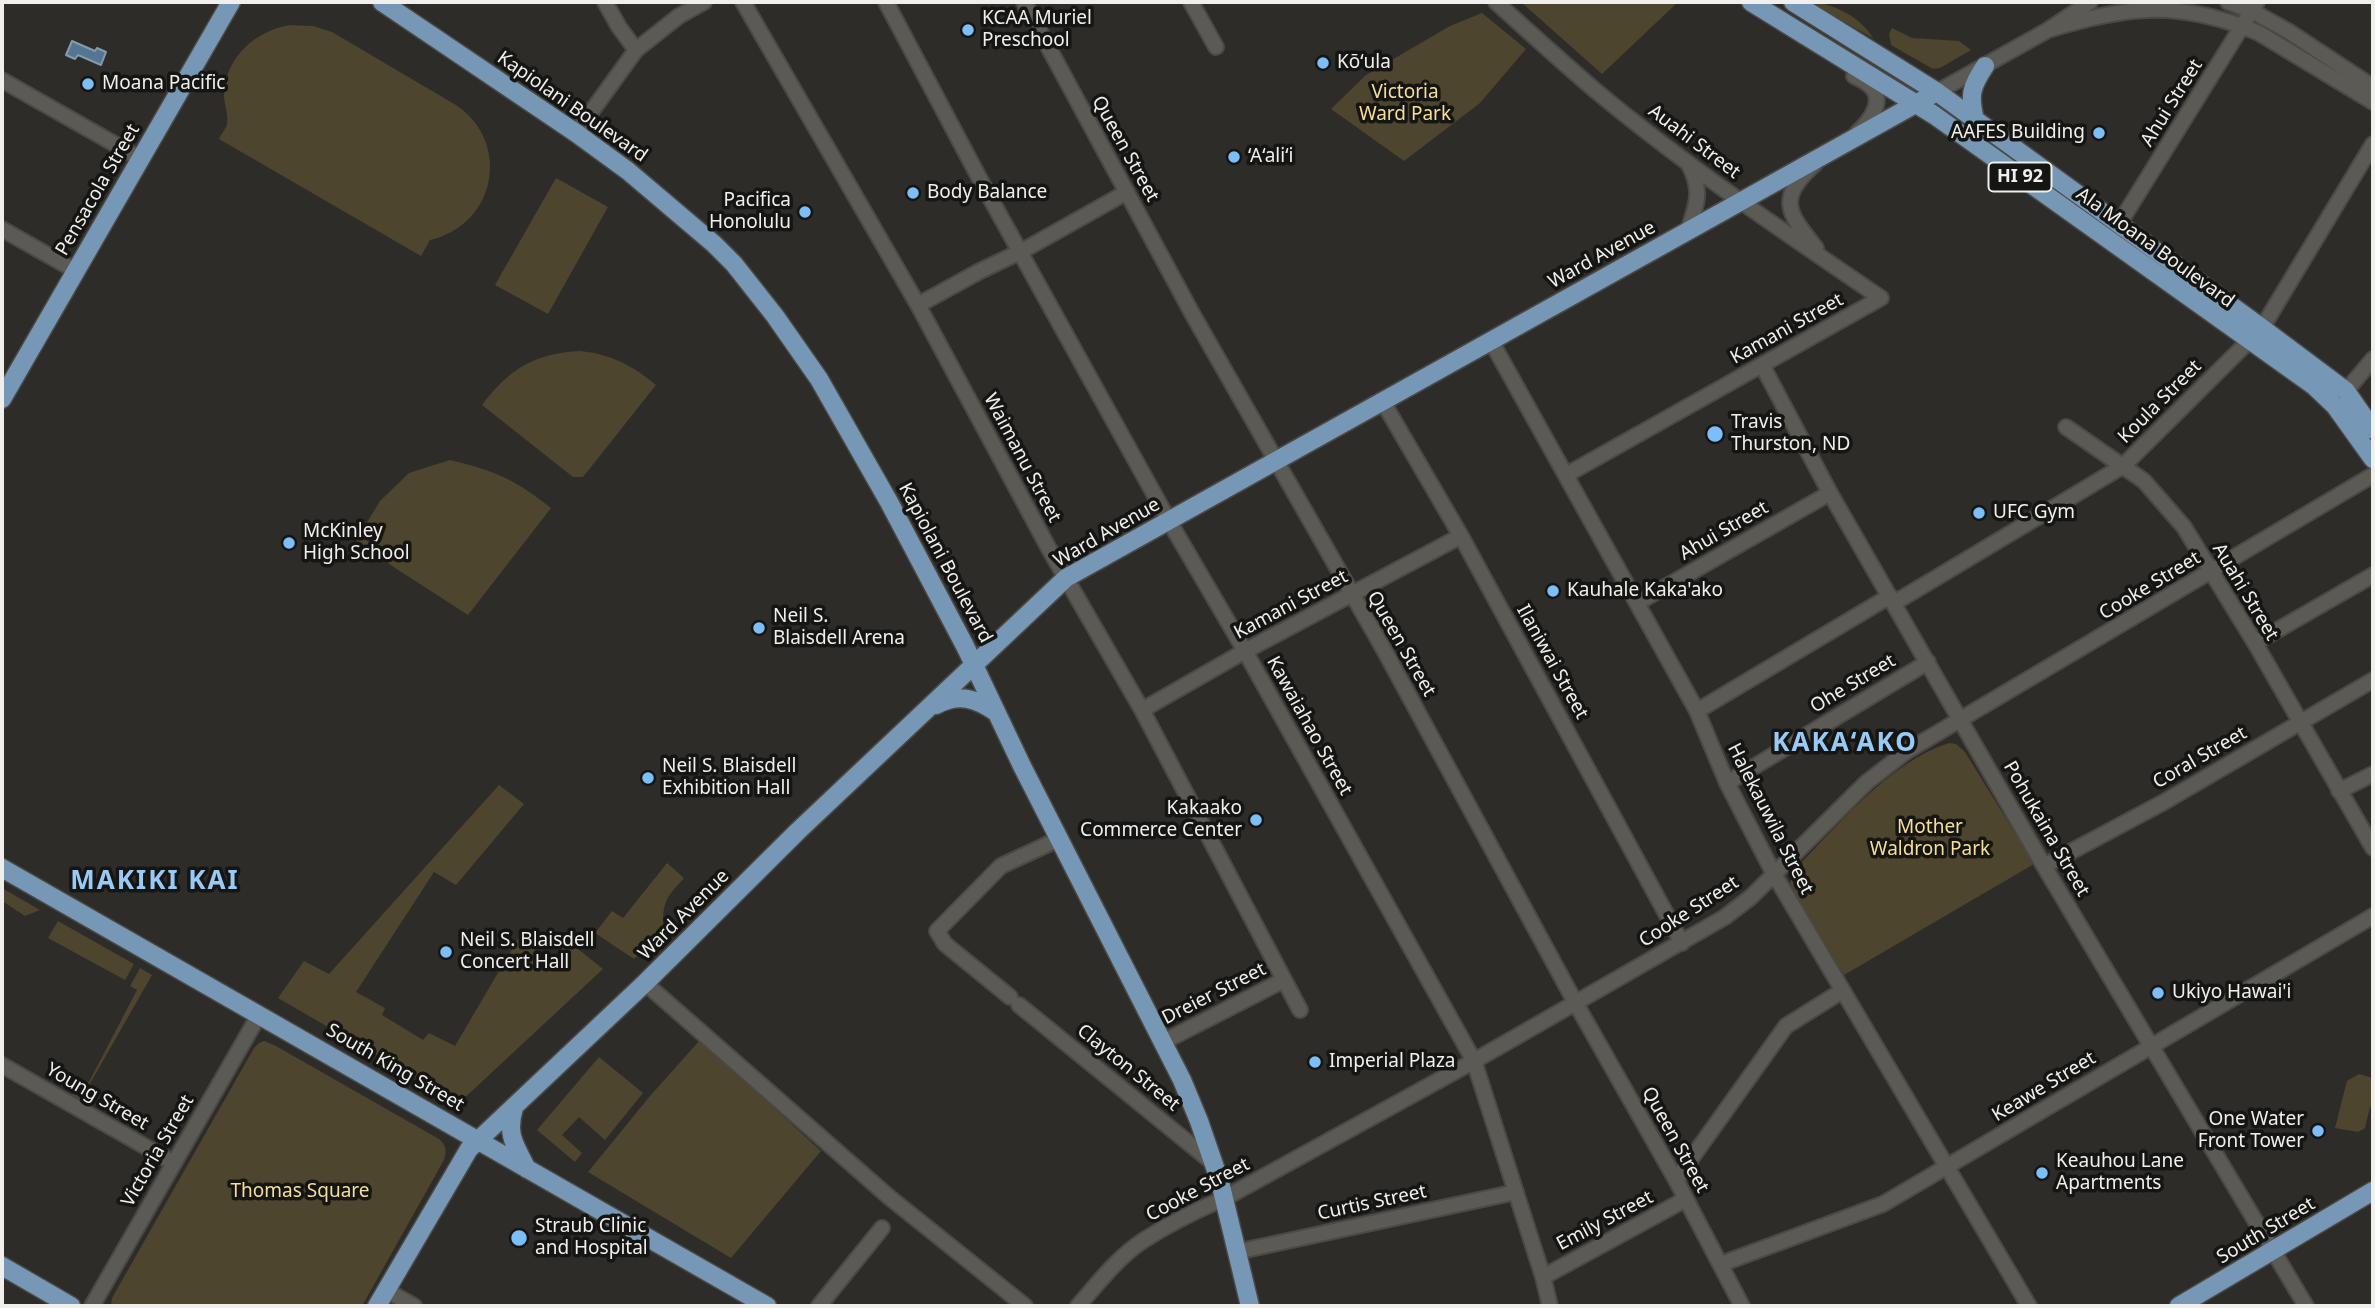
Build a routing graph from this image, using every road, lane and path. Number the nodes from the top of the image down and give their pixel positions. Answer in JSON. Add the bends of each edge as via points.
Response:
{"nodes":[{"id":1,"x":231,"y":2,"type":"edge"},
{"id":2,"x":382,"y":2,"type":"edge"},
{"id":3,"x":606,"y":2,"type":"edge"},
{"id":4,"x":705,"y":2,"type":"edge"},
{"id":5,"x":743,"y":2,"type":"edge"},
{"id":6,"x":886,"y":2,"type":"edge"},
{"id":7,"x":1024,"y":2,"type":"edge"},
{"id":8,"x":1191,"y":2,"type":"edge"},
{"id":9,"x":1496,"y":2,"type":"edge"},
{"id":10,"x":1793,"y":2,"type":"edge"},
{"id":11,"x":2090,"y":2,"type":"edge"},
{"id":12,"x":2228,"y":2,"type":"edge"},
{"id":13,"x":1756,"y":5,"type":"edge"},
{"id":14,"x":2254,"y":6,"type":"edge"},
{"id":15,"x":2243,"y":24,"type":"junction"},
{"id":16,"x":2048,"y":30,"type":"junction"},
{"id":17,"x":1216,"y":47,"type":"dead end"},
{"id":18,"x":636,"y":50,"type":"junction"},
{"id":19,"x":1985,"y":66,"type":"junction"},
{"id":20,"x":2,"y":80,"type":"edge"},
{"id":21,"x":2373,"y":87,"type":"edge"},
{"id":22,"x":1937,"y":92,"type":"junction"},
{"id":23,"x":2373,"y":102,"type":"edge"},
{"id":24,"x":1917,"y":104,"type":"junction"},
{"id":25,"x":1975,"y":120,"type":"junction"},
{"id":26,"x":576,"y":133,"type":"junction"},
{"id":27,"x":2373,"y":145,"type":"edge"},
{"id":28,"x":1834,"y":150,"type":"junction"},
{"id":29,"x":141,"y":159,"type":"junction"},
{"id":30,"x":1687,"y":161,"type":"junction"},
{"id":31,"x":1127,"y":192,"type":"junction"},
{"id":32,"x":1741,"y":202,"type":"junction"},
{"id":33,"x":2119,"y":224,"type":"junction"},
{"id":34,"x":2,"y":229,"type":"edge"},
{"id":35,"x":1688,"y":231,"type":"junction"},
{"id":36,"x":1022,"y":251,"type":"junction"},
{"id":37,"x":1826,"y":261,"type":"junction"},
{"id":38,"x":76,"y":271,"type":"junction"},
{"id":39,"x":1881,"y":298,"type":"joint"},
{"id":40,"x":918,"y":305,"type":"junction"},
{"id":41,"x":2262,"y":328,"type":"junction"},
{"id":42,"x":1491,"y":341,"type":"junction"},
{"id":43,"x":2249,"y":341,"type":"junction"},
{"id":44,"x":2373,"y":359,"type":"edge"},
{"id":45,"x":1762,"y":365,"type":"junction"},
{"id":46,"x":7,"y":379,"type":"edge"},
{"id":47,"x":2346,"y":391,"type":"junction"},
{"id":48,"x":2,"y":399,"type":"edge"},
{"id":49,"x":1383,"y":401,"type":"junction"},
{"id":50,"x":2066,"y":427,"type":"dead end"},
{"id":51,"x":2373,"y":429,"type":"edge"},
{"id":52,"x":2373,"y":459,"type":"edge"},
{"id":53,"x":1276,"y":461,"type":"junction"},
{"id":54,"x":2123,"y":466,"type":"junction"},
{"id":55,"x":1566,"y":475,"type":"junction"},
{"id":56,"x":2373,"y":475,"type":"edge"},
{"id":57,"x":1830,"y":492,"type":"junction"},
{"id":58,"x":1169,"y":521,"type":"junction"},
{"id":59,"x":1461,"y":536,"type":"junction"},
{"id":60,"x":2210,"y":572,"type":"junction"},
{"id":61,"x":2373,"y":575,"type":"edge"},
{"id":62,"x":1066,"y":578,"type":"junction"},
{"id":63,"x":1351,"y":594,"type":"junction"},
{"id":64,"x":1892,"y":600,"type":"junction"},
{"id":65,"x":1637,"y":603,"type":"junction"},
{"id":66,"x":2255,"y":643,"type":"junction"},
{"id":67,"x":1245,"y":651,"type":"junction"},
{"id":68,"x":1928,"y":662,"type":"junction"},
{"id":69,"x":974,"y":665,"type":"junction"},
{"id":70,"x":2373,"y":681,"type":"edge"},
{"id":71,"x":1142,"y":710,"type":"junction"},
{"id":72,"x":1697,"y":710,"type":"junction"},
{"id":73,"x":997,"y":713,"type":"junction"},
{"id":74,"x":923,"y":715,"type":"junction"},
{"id":75,"x":1960,"y":719,"type":"junction"},
{"id":76,"x":2300,"y":722,"type":"junction"},
{"id":77,"x":2373,"y":774,"type":"edge"},
{"id":78,"x":1727,"y":783,"type":"junction"},
{"id":79,"x":2339,"y":791,"type":"junction"},
{"id":80,"x":1059,"y":839,"type":"junction"},
{"id":81,"x":2373,"y":848,"type":"edge"},
{"id":82,"x":2044,"y":866,"type":"junction"},
{"id":83,"x":2,"y":868,"type":"edge"},
{"id":84,"x":1774,"y":874,"type":"junction"},
{"id":85,"x":2373,"y":916,"type":"edge"},
{"id":86,"x":1682,"y":943,"type":"junction"},
{"id":87,"x":1284,"y":980,"type":"junction"},
{"id":88,"x":645,"y":984,"type":"junction"},
{"id":89,"x":1842,"y":991,"type":"junction"},
{"id":90,"x":1575,"y":1002,"type":"junction"},
{"id":91,"x":1300,"y":1010,"type":"dead end"},
{"id":92,"x":259,"y":1015,"type":"junction"},
{"id":93,"x":1163,"y":1042,"type":"junction"},
{"id":94,"x":2149,"y":1046,"type":"junction"},
{"id":95,"x":1474,"y":1061,"type":"junction"},
{"id":96,"x":2,"y":1065,"type":"edge"},
{"id":97,"x":514,"y":1108,"type":"junction"},
{"id":98,"x":479,"y":1141,"type":"junction"},
{"id":99,"x":1212,"y":1161,"type":"junction"},
{"id":100,"x":174,"y":1163,"type":"junction"},
{"id":101,"x":527,"y":1168,"type":"junction"},
{"id":102,"x":1947,"y":1168,"type":"junction"},
{"id":103,"x":1676,"y":1180,"type":"junction"},
{"id":104,"x":2373,"y":1191,"type":"edge"},
{"id":105,"x":1516,"y":1192,"type":"junction"},
{"id":106,"x":1223,"y":1199,"type":"junction"},
{"id":107,"x":1686,"y":1199,"type":"junction"},
{"id":108,"x":882,"y":1227,"type":"dead end"},
{"id":109,"x":1236,"y":1252,"type":"junction"},
{"id":110,"x":2273,"y":1252,"type":"junction"},
{"id":111,"x":1721,"y":1264,"type":"junction"},
{"id":112,"x":2,"y":1266,"type":"edge"},
{"id":113,"x":1543,"y":1277,"type":"junction"},
{"id":114,"x":386,"y":1290,"type":"junction"},
{"id":115,"x":71,"y":1306,"type":"edge"},
{"id":116,"x":92,"y":1306,"type":"edge"},
{"id":117,"x":377,"y":1306,"type":"edge"},
{"id":118,"x":414,"y":1306,"type":"edge"},
{"id":119,"x":767,"y":1306,"type":"edge"},
{"id":120,"x":819,"y":1306,"type":"edge"},
{"id":121,"x":1025,"y":1306,"type":"edge"},
{"id":122,"x":1078,"y":1306,"type":"edge"},
{"id":123,"x":1250,"y":1306,"type":"edge"},
{"id":124,"x":1550,"y":1306,"type":"edge"},
{"id":125,"x":1742,"y":1306,"type":"edge"},
{"id":126,"x":2029,"y":1306,"type":"edge"},
{"id":127,"x":2179,"y":1306,"type":"edge"},
{"id":128,"x":2305,"y":1306,"type":"edge"}],
"edges":[{"from":1,"to":29,"type":"main road","name":"Pensacola Street"},
{"from":2,"to":26,"type":"main road","name":"Kapiolani Boulevard"},
{"from":3,"to":18,"type":"street"},
{"from":4,"to":18,"type":"street"},
{"from":5,"to":40,"type":"street","name":"Waimanu Street"},
{"from":6,"to":36,"type":"street","name":"Kawaiahao Street"},
{"from":7,"to":31,"type":"street","name":"Queen Street"},
{"from":8,"to":17,"type":"street"},
{"from":9,"to":30,"type":"street","name":"Auahi Street","via":[[1597,91]]},
{"from":10,"to":22,"type":"main road","name":"Ala Moana Boulevard","number":"HI 92"},
{"from":11,"to":16,"type":"street","name":"Ward Avenue"},
{"from":12,"to":14,"type":"street"},
{"from":13,"to":24,"type":"main road","name":"Ala Moana Boulevard","number":"HI 92"},
{"from":13,"to":28,"type":"street","via":[[1874,90],[1876,105],[1869,120]]},
{"from":14,"to":15,"type":"street","name":"Ahui Street"},
{"from":14,"to":21,"type":"street"},
{"from":15,"to":16,"type":"street","name":"Ward Avenue","via":[[2204,10],[2159,6],[2125,8]]},
{"from":15,"to":23,"type":"street","name":"Ward Avenue"},
{"from":15,"to":33,"type":"street","name":"Ahui Street"},
{"from":16,"to":19,"type":"street","name":"Ward Avenue"},
{"from":18,"to":26,"type":"street"},
{"from":19,"to":22,"type":"street","name":"Ward Avenue"},
{"from":19,"to":25,"type":"main road","via":[[1970,99]]},
{"from":20,"to":29,"type":"street"},
{"from":22,"to":24,"type":"main road","name":"Ward Avenue"},
{"from":22,"to":25,"type":"main road","name":"Ala Moana Boulevard","number":"HI 92"},
{"from":24,"to":28,"type":"main road","name":"Ward Avenue"},
{"from":24,"to":43,"type":"main road","name":"Ala Moana Boulevard","number":"HI 92"},
{"from":25,"to":33,"type":"main road","name":"Ala Moana Boulevard","number":"HI 92"},
{"from":26,"to":69,"type":"main road","name":"Kapiolani Boulevard","via":[[714,244],[775,316],[852,436]]},
{"from":27,"to":41,"type":"street","name":"Koula Street"},
{"from":28,"to":32,"type":"main road","name":"Ward Avenue"},
{"from":28,"to":37,"type":"street","via":[[1803,177],[1789,202],[1792,217]]},
{"from":29,"to":38,"type":"main road","name":"Pensacola Street"},
{"from":30,"to":32,"type":"street","name":"Auahi Street"},
{"from":30,"to":35,"type":"street","via":[[1695,175],[1698,199]]},
{"from":31,"to":36,"type":"street"},
{"from":31,"to":53,"type":"street","name":"Queen Street"},
{"from":32,"to":35,"type":"main road","name":"Ward Avenue"},
{"from":32,"to":37,"type":"street","name":"Auahi Street"},
{"from":33,"to":41,"type":"main road","name":"Ala Moana Boulevard","number":"HI 92"},
{"from":34,"to":38,"type":"street"},
{"from":35,"to":42,"type":"main road","name":"Ward Avenue"},
{"from":36,"to":40,"type":"street"},
{"from":36,"to":58,"type":"street","name":"Kawaiahao Street"},
{"from":37,"to":39,"type":"street","name":"Auahi Street"},
{"from":38,"to":46,"type":"main road","name":"Pensacola Street"},
{"from":39,"to":45,"type":"street","name":"Kamani Street"},
{"from":40,"to":62,"type":"street","name":"Waimanu Street"},
{"from":41,"to":43,"type":"street","name":"Koula Street"},
{"from":41,"to":47,"type":"main road","name":"Ala Moana Boulevard","number":"HI 92"},
{"from":42,"to":49,"type":"main road","name":"Ward Avenue"},
{"from":42,"to":55,"type":"street","name":"Halekauwila Street"},
{"from":43,"to":52,"type":"main road","name":"Ala Moana Boulevard","number":"HI 92","via":[[2314,386],[2335,406]]},
{"from":43,"to":54,"type":"street","name":"Koula Street"},
{"from":44,"to":47,"type":"street"},
{"from":45,"to":55,"type":"street","name":"Kamani Street"},
{"from":45,"to":57,"type":"street","name":"Pohukaina Street"},
{"from":46,"to":48,"type":"main road","name":"Pensacola Street"},
{"from":47,"to":51,"type":"main road","name":"Ala Moana Boulevard","number":"HI 92"},
{"from":49,"to":53,"type":"main road","name":"Ward Avenue"},
{"from":49,"to":59,"type":"street","name":"Ilaniwai Street"},
{"from":50,"to":54,"type":"street","name":"Auahi Street"},
{"from":53,"to":58,"type":"main road","name":"Ward Avenue"},
{"from":53,"to":63,"type":"street","name":"Queen Street"},
{"from":54,"to":60,"type":"street","name":"Auahi Street","via":[[2173,513]]},
{"from":54,"to":64,"type":"street","name":"Koula Street"},
{"from":55,"to":65,"type":"street","name":"Halekauwila Street"},
{"from":56,"to":60,"type":"street","name":"Cooke Street"},
{"from":57,"to":64,"type":"street","name":"Pohukaina Street"},
{"from":57,"to":65,"type":"street","name":"Ahui Street"},
{"from":58,"to":62,"type":"main road","name":"Ward Avenue"},
{"from":58,"to":67,"type":"street","name":"Kawaiahao Street"},
{"from":59,"to":63,"type":"street","name":"Kamani Street"},
{"from":59,"to":86,"type":"street","name":"Ilaniwai Street"},
{"from":60,"to":66,"type":"street","name":"Auahi Street"},
{"from":60,"to":75,"type":"street","name":"Cooke Street"},
{"from":61,"to":66,"type":"street"},
{"from":62,"to":69,"type":"main road","name":"Ward Avenue"},
{"from":62,"to":71,"type":"street","name":"Waimanu Street"},
{"from":63,"to":67,"type":"street","name":"Kamani Street"},
{"from":63,"to":90,"type":"street","name":"Queen Street"},
{"from":64,"to":68,"type":"street","name":"Pohukaina Street"},
{"from":64,"to":72,"type":"street","name":"Koula Street"},
{"from":65,"to":72,"type":"street","name":"Halekauwila Street"},
{"from":66,"to":76,"type":"street","name":"Auahi Street"},
{"from":67,"to":71,"type":"street","name":"Kamani Street"},
{"from":67,"to":95,"type":"street","name":"Kawaiahao Street"},
{"from":68,"to":75,"type":"street","name":"Pohukaina Street"},
{"from":68,"to":78,"type":"street","name":"Ohe Street"},
{"from":69,"to":73,"type":"main road","name":"Kapiolani Boulevard"},
{"from":69,"to":74,"type":"main road","name":"Ward Avenue"},
{"from":70,"to":76,"type":"street","name":"Coral Street"},
{"from":71,"to":87,"type":"street","name":"Waimanu Street"},
{"from":72,"to":78,"type":"street","name":"Halekauwila Street"},
{"from":73,"to":74,"type":"main road","via":[[976,700],[962,698],[946,700]]},
{"from":73,"to":80,"type":"main road","name":"Kapiolani Boulevard"},
{"from":74,"to":88,"type":"main road","name":"Ward Avenue","via":[[798,831]]},
{"from":75,"to":82,"type":"street","name":"Pohukaina Street"},
{"from":75,"to":84,"type":"street","name":"Cooke Street","via":[[1906,751],[1867,782]]},
{"from":76,"to":79,"type":"street","name":"Auahi Street"},
{"from":76,"to":82,"type":"street","name":"Coral Street"},
{"from":77,"to":79,"type":"street"},
{"from":78,"to":84,"type":"street","name":"Halekauwila Street"},
{"from":79,"to":81,"type":"street","name":"Auahi Street"},
{"from":80,"to":93,"type":"main road","name":"Kapiolani Boulevard"},
{"from":80,"to":99,"type":"street","name":"Clayton Street","via":[[1002,866],[937,931],[944,944]]},
{"from":82,"to":94,"type":"street","name":"Pohukaina Street"},
{"from":83,"to":92,"type":"main road","name":"South King Street"},
{"from":84,"to":86,"type":"street","name":"Cooke Street","via":[[1725,917]]},
{"from":84,"to":89,"type":"street","name":"Halekauwila Street"},
{"from":85,"to":94,"type":"street","name":"Keawe Street"},
{"from":86,"to":90,"type":"street","name":"Cooke Street"},
{"from":87,"to":91,"type":"street","name":"Waimanu Street"},
{"from":87,"to":93,"type":"street","name":"Dreier Street"},
{"from":88,"to":97,"type":"main road","name":"Ward Avenue"},
{"from":88,"to":121,"type":"street","via":[[889,1197]]},
{"from":89,"to":102,"type":"street","name":"Halekauwila Street"},
{"from":89,"to":103,"type":"street","via":[[1786,1026]]},
{"from":90,"to":95,"type":"street","name":"Cooke Street"},
{"from":90,"to":103,"type":"street","name":"Queen Street"},
{"from":92,"to":98,"type":"main road","name":"South King Street"},
{"from":92,"to":100,"type":"street","name":"Victoria Street"},
{"from":93,"to":99,"type":"main road","name":"Kapiolani Boulevard","via":[[1193,1105]]},
{"from":94,"to":102,"type":"street","name":"Keawe Street"},
{"from":94,"to":110,"type":"street","name":"Pohukaina Street"},
{"from":95,"to":105,"type":"street","name":"Kawaiahao Street"},
{"from":95,"to":106,"type":"street","name":"Cooke Street"},
{"from":96,"to":100,"type":"street","name":"Young Street"},
{"from":97,"to":98,"type":"main road","name":"Ward Avenue"},
{"from":97,"to":101,"type":"main road","via":[[510,1135]]},
{"from":98,"to":101,"type":"main road","name":"South King Street"},
{"from":98,"to":114,"type":"main road","name":"Ward Avenue","via":[[464,1155]]},
{"from":99,"to":106,"type":"main road","name":"Kapiolani Boulevard"},
{"from":100,"to":116,"type":"street","name":"Victoria Street"},
{"from":101,"to":119,"type":"main road","name":"South King Street"},
{"from":102,"to":111,"type":"street","name":"Keawe Street","via":[[1883,1204]]},
{"from":102,"to":126,"type":"street","name":"Halekauwila Street"},
{"from":103,"to":107,"type":"street","name":"Queen Street"},
{"from":104,"to":110,"type":"main road","name":"South Street"},
{"from":105,"to":109,"type":"street","name":"Curtis Street"},
{"from":105,"to":113,"type":"street","name":"Kawaiahao Street"},
{"from":106,"to":109,"type":"main road","name":"Kapiolani Boulevard"},
{"from":106,"to":122,"type":"street","name":"Cooke Street","via":[[1143,1241],[1107,1272]]},
{"from":107,"to":111,"type":"street","name":"Queen Street"},
{"from":107,"to":113,"type":"street","name":"Emily Street"},
{"from":108,"to":120,"type":"street"},
{"from":109,"to":123,"type":"main road","name":"Kapiolani Boulevard"},
{"from":110,"to":127,"type":"main road","name":"South Street"},
{"from":110,"to":128,"type":"street","name":"Pohukaina Street"},
{"from":111,"to":125,"type":"street","name":"Queen Street"},
{"from":112,"to":115,"type":"main road"},
{"from":113,"to":124,"type":"street","name":"Kawaiahao Street"},
{"from":114,"to":117,"type":"main road","name":"Ward Avenue"},
{"from":114,"to":118,"type":"street"}]}
